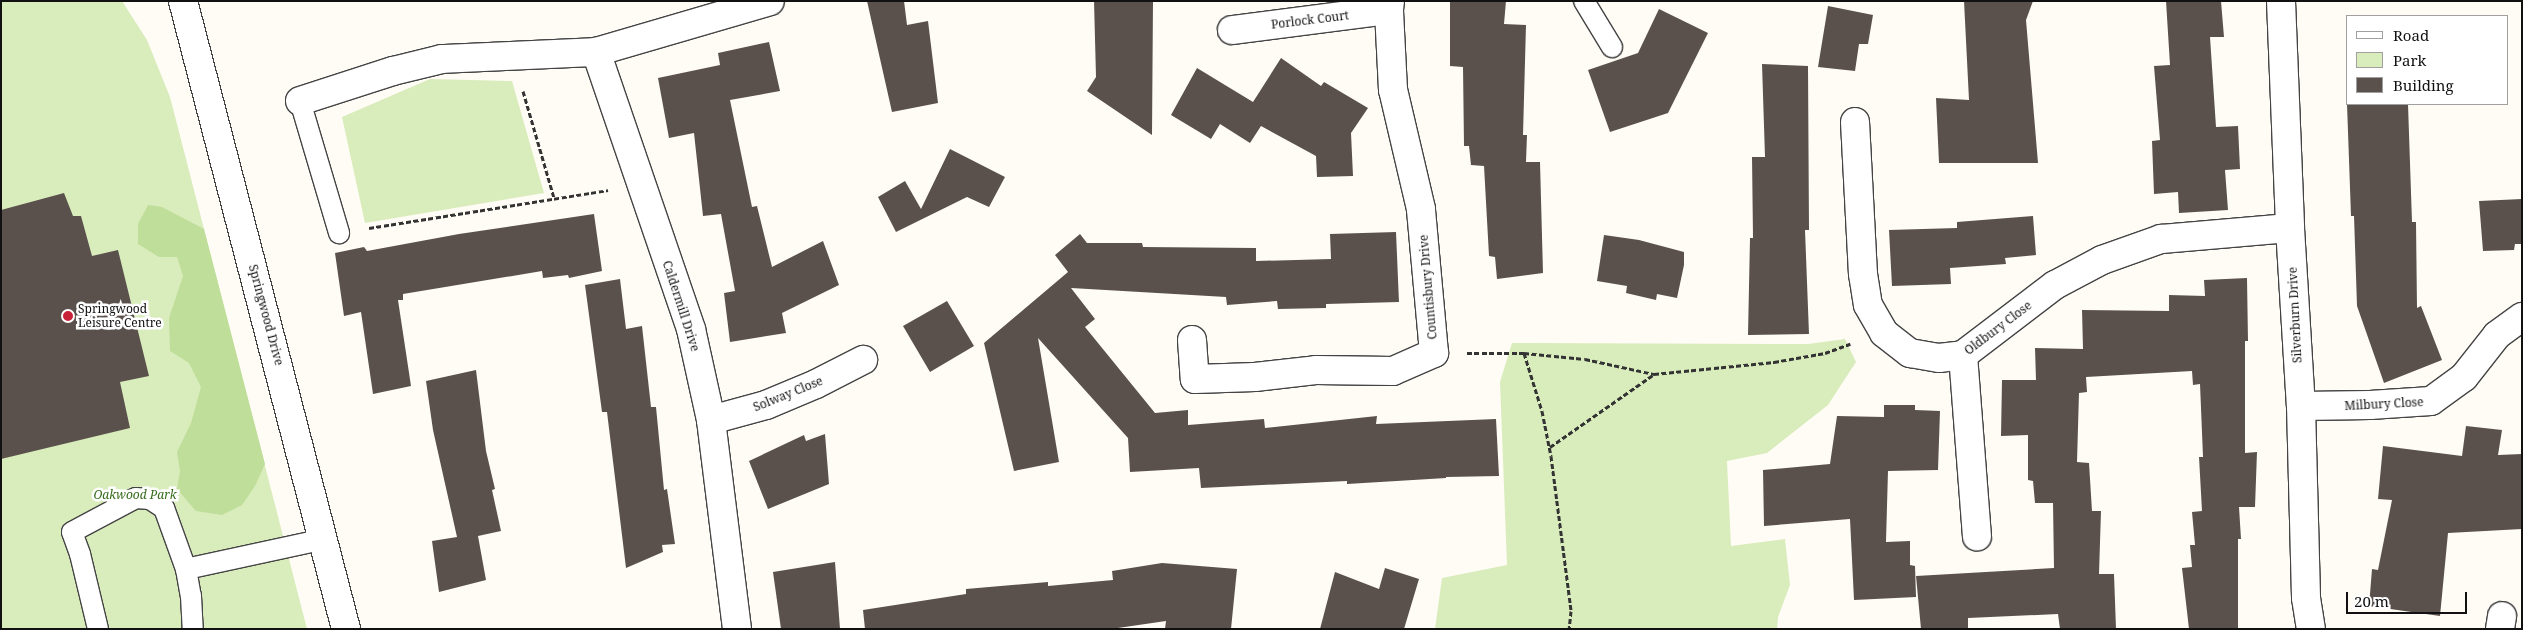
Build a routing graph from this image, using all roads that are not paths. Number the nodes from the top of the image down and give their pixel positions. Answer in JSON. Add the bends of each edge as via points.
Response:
{"nodes":[{"id":1,"x":183,"y":1,"type":"edge"},
{"id":2,"x":770,"y":1,"type":"edge"},
{"id":3,"x":1584,"y":1,"type":"edge"},
{"id":4,"x":2281,"y":1,"type":"edge"},
{"id":5,"x":1390,"y":6,"type":"edge"},
{"id":6,"x":1232,"y":30,"type":"dead end"},
{"id":7,"x":1612,"y":47,"type":"dead end"},
{"id":8,"x":596,"y":52,"type":"junction"},
{"id":9,"x":300,"y":101,"type":"joint"},
{"id":10,"x":1855,"y":122,"type":"dead end"},
{"id":11,"x":2290,"y":228,"type":"junction"},
{"id":12,"x":339,"y":233,"type":"road end"},
{"id":13,"x":2522,"y":317,"type":"edge"},
{"id":14,"x":1192,"y":340,"type":"dead end"},
{"id":15,"x":1963,"y":355,"type":"junction"},
{"id":16,"x":863,"y":360,"type":"dead end"},
{"id":17,"x":2301,"y":406,"type":"junction"},
{"id":18,"x":711,"y":420,"type":"junction"},
{"id":19,"x":1977,"y":536,"type":"dead end"},
{"id":20,"x":325,"y":539,"type":"junction"},
{"id":21,"x":186,"y":570,"type":"junction"},
{"id":22,"x":98,"y":629,"type":"edge"},
{"id":23,"x":193,"y":629,"type":"edge"},
{"id":24,"x":346,"y":629,"type":"edge"},
{"id":25,"x":737,"y":629,"type":"edge"},
{"id":26,"x":2311,"y":629,"type":"edge"}],
"edges":[{"from":1,"to":20,"type":"street","name":"Springwood Drive"},
{"from":2,"to":8,"type":"street"},
{"from":3,"to":7,"type":"lane"},
{"from":4,"to":11,"type":"street","name":"Silverburn Drive"},
{"from":5,"to":6,"type":"street","name":"Porlock Court"},
{"from":5,"to":14,"type":"street","name":"Countisbury Drive","via":[[1393,90],[1421,209],[1434,353],[1393,371],[1316,370],[1195,379]]},
{"from":8,"to":9,"type":"street","via":[[442,60],[393,71]]},
{"from":8,"to":18,"type":"street","name":"Caldermill Drive","via":[[691,329]]},
{"from":9,"to":12,"type":"lane"},
{"from":10,"to":15,"type":"street","name":"Oldbury Close","via":[[1863,274],[1868,305],[1882,328],[1910,353],[1939,358]]},
{"from":11,"to":15,"type":"street","name":"Oldbury Close","via":[[2161,239],[2102,260],[2055,285]]},
{"from":11,"to":17,"type":"street","name":"Silverburn Drive"},
{"from":13,"to":17,"type":"street","name":"Milbury Close","via":[[2497,335],[2464,377],[2431,401],[2370,406]]},
{"from":15,"to":19,"type":"street"},
{"from":16,"to":18,"type":"street","name":"Solway Close","via":[[766,405]]},
{"from":17,"to":26,"type":"street","name":"Silverburn Drive","via":[[2306,598]]},
{"from":18,"to":25,"type":"street","name":"Caldermill Drive"},
{"from":20,"to":21,"type":"lane"},
{"from":20,"to":24,"type":"street","name":"Springwood Drive"},
{"from":21,"to":22,"type":"lane","via":[[164,508],[150,499],[136,498],[72,532]]},
{"from":21,"to":23,"type":"lane"}]}
